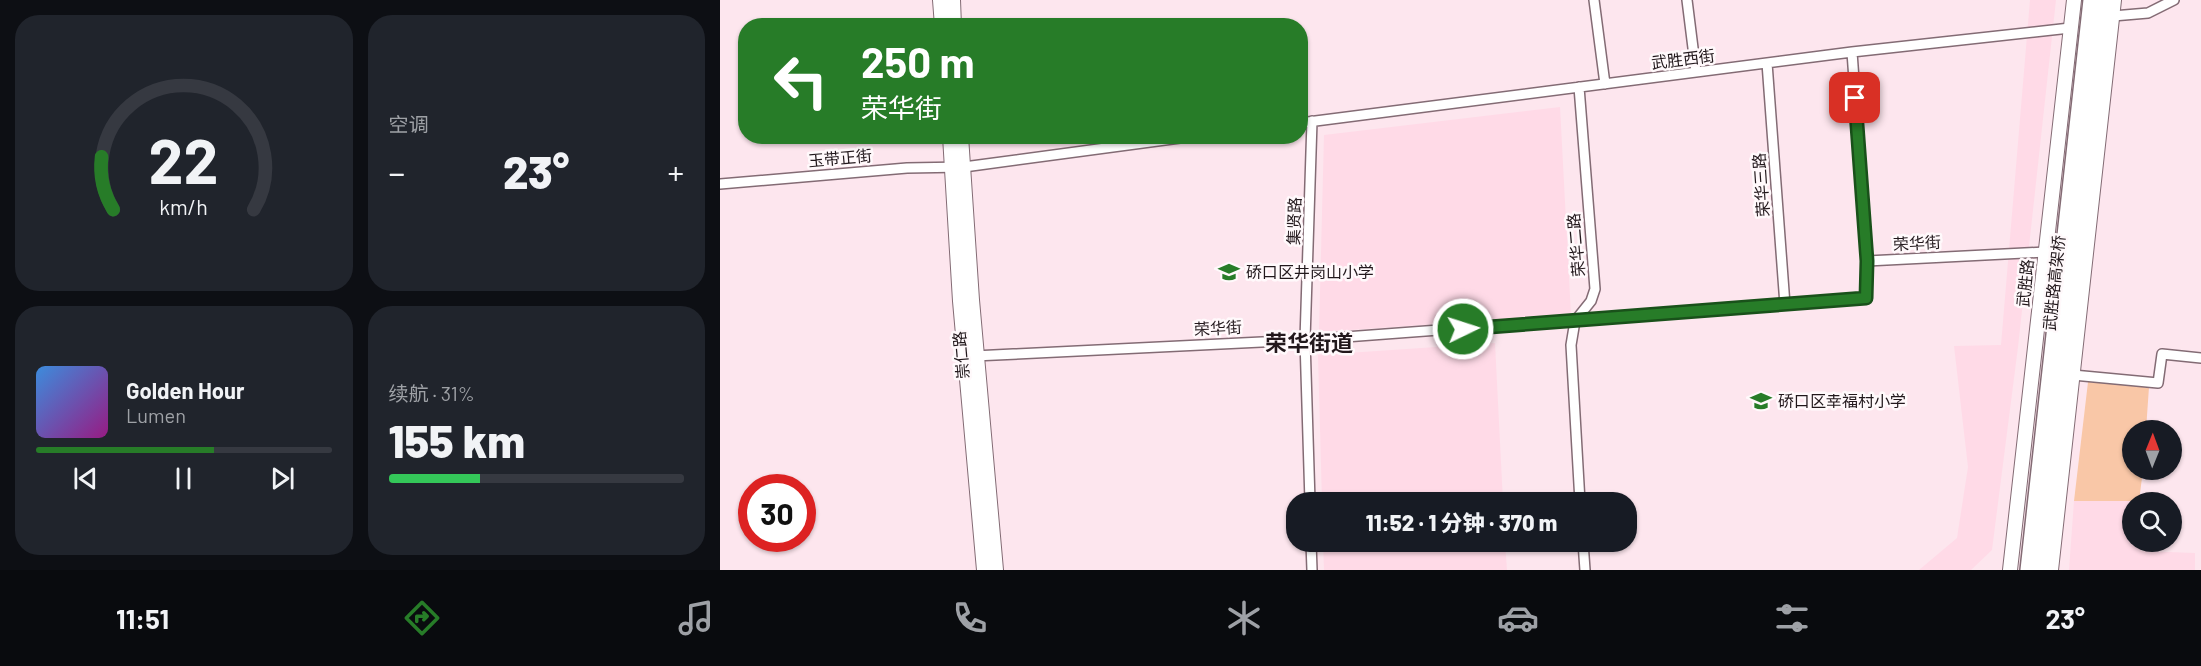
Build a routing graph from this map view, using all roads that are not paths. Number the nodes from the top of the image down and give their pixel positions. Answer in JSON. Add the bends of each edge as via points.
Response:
{"nodes":[{"id":1,"x":940,"y":0,"type":"edge"},
{"id":2,"x":953,"y":0,"type":"edge"},
{"id":3,"x":1594,"y":0,"type":"edge"},
{"id":4,"x":1687,"y":0,"type":"edge"},
{"id":5,"x":2074,"y":0,"type":"edge"},
{"id":6,"x":2091,"y":0,"type":"edge"},
{"id":7,"x":2105,"y":0,"type":"edge"},
{"id":8,"x":2114,"y":0,"type":"edge"},
{"id":9,"x":2174,"y":0,"type":"edge"},
{"id":10,"x":2112,"y":16,"type":"junction"},
{"id":11,"x":941,"y":18,"type":"edge"},
{"id":12,"x":954,"y":18,"type":"edge"},
{"id":13,"x":2070,"y":28,"type":"junction"},
{"id":14,"x":1851,"y":52,"type":"junction"},
{"id":15,"x":1767,"y":63,"type":"junction"},
{"id":16,"x":1696,"y":72,"type":"junction"},
{"id":17,"x":1605,"y":84,"type":"junction"},
{"id":18,"x":1579,"y":87,"type":"junction"},
{"id":19,"x":1312,"y":121,"type":"junction"},
{"id":20,"x":1308,"y":122,"type":"edge"},
{"id":21,"x":952,"y":144,"type":"edge"},
{"id":22,"x":961,"y":144,"type":"edge"},
{"id":23,"x":1134,"y":144,"type":"edge"},
{"id":24,"x":958,"y":167,"type":"junction"},
{"id":25,"x":720,"y":184,"type":"edge"},
{"id":26,"x":2045,"y":252,"type":"junction"},
{"id":27,"x":1867,"y":261,"type":"junction"},
{"id":28,"x":1785,"y":305,"type":"junction"},
{"id":29,"x":1575,"y":321,"type":"junction"},
{"id":30,"x":1305,"y":340,"type":"junction"},
{"id":31,"x":971,"y":357,"type":"junction"},
{"id":32,"x":2201,"y":358,"type":"edge"},
{"id":33,"x":2073,"y":375,"type":"junction"},
{"id":34,"x":1310,"y":492,"type":"edge"},
{"id":35,"x":1579,"y":492,"type":"edge"},
{"id":36,"x":1311,"y":552,"type":"edge"},
{"id":37,"x":1584,"y":552,"type":"edge"},
{"id":38,"x":984,"y":570,"type":"edge"},
{"id":39,"x":996,"y":570,"type":"edge"},
{"id":40,"x":1312,"y":570,"type":"edge"},
{"id":41,"x":1585,"y":570,"type":"edge"},
{"id":42,"x":2010,"y":570,"type":"edge"},
{"id":43,"x":2028,"y":570,"type":"edge"},
{"id":44,"x":2040,"y":570,"type":"edge"},
{"id":45,"x":2051,"y":570,"type":"edge"}],
"edges":[{"from":1,"to":11,"type":"main road"},
{"from":2,"to":12,"type":"main road"},
{"from":3,"to":17,"type":"street"},
{"from":4,"to":16,"type":"street"},
{"from":5,"to":13,"type":"main road","name":"武胜路"},
{"from":6,"to":43,"type":"main road","name":"武胜路高架桥"},
{"from":7,"to":44,"type":"main road","name":"武胜路高架桥"},
{"from":8,"to":10,"type":"main road"},
{"from":9,"to":10,"type":"street","via":[[2148,14]]},
{"from":10,"to":33,"type":"main road"},
{"from":13,"to":14,"type":"street","name":"武胜西街"},
{"from":13,"to":26,"type":"main road","name":"武胜路"},
{"from":14,"to":15,"type":"street","name":"武胜西街"},
{"from":14,"to":27,"type":"street"},
{"from":15,"to":16,"type":"street","name":"武胜西街"},
{"from":15,"to":28,"type":"street","name":"荣华三路"},
{"from":16,"to":17,"type":"street","name":"武胜西街"},
{"from":17,"to":18,"type":"street","name":"武胜西街"},
{"from":18,"to":19,"type":"street","name":"武胜西街"},
{"from":18,"to":29,"type":"street","name":"荣华二路","via":[[1595,289]]},
{"from":19,"to":20,"type":"street","name":"武胜西街"},
{"from":19,"to":30,"type":"street","name":"集贤路"},
{"from":21,"to":24,"type":"main road","name":"崇仁路"},
{"from":22,"to":24,"type":"main road","name":"崇仁路"},
{"from":23,"to":24,"type":"street"},
{"from":24,"to":25,"type":"street","name":"玉带正街"},
{"from":24,"to":31,"type":"main road","name":"崇仁路"},
{"from":26,"to":27,"type":"street","name":"荣华街"},
{"from":26,"to":42,"type":"main road","name":"武胜路"},
{"from":27,"to":28,"type":"street","name":"荣华街","via":[[1866,298]]},
{"from":28,"to":29,"type":"street","name":"荣华街"},
{"from":29,"to":30,"type":"street","name":"荣华街"},
{"from":29,"to":35,"type":"street","name":"荣华二路","via":[[1571,345]]},
{"from":30,"to":31,"type":"street","name":"荣华街"},
{"from":30,"to":34,"type":"street","name":"集贤路"},
{"from":31,"to":38,"type":"main road","name":"崇仁路"},
{"from":31,"to":39,"type":"main road","name":"崇仁路"},
{"from":32,"to":33,"type":"street","via":[[2162,354],[2158,383]]},
{"from":33,"to":45,"type":"main road"},
{"from":36,"to":40,"type":"street"},
{"from":37,"to":41,"type":"street"}]}
